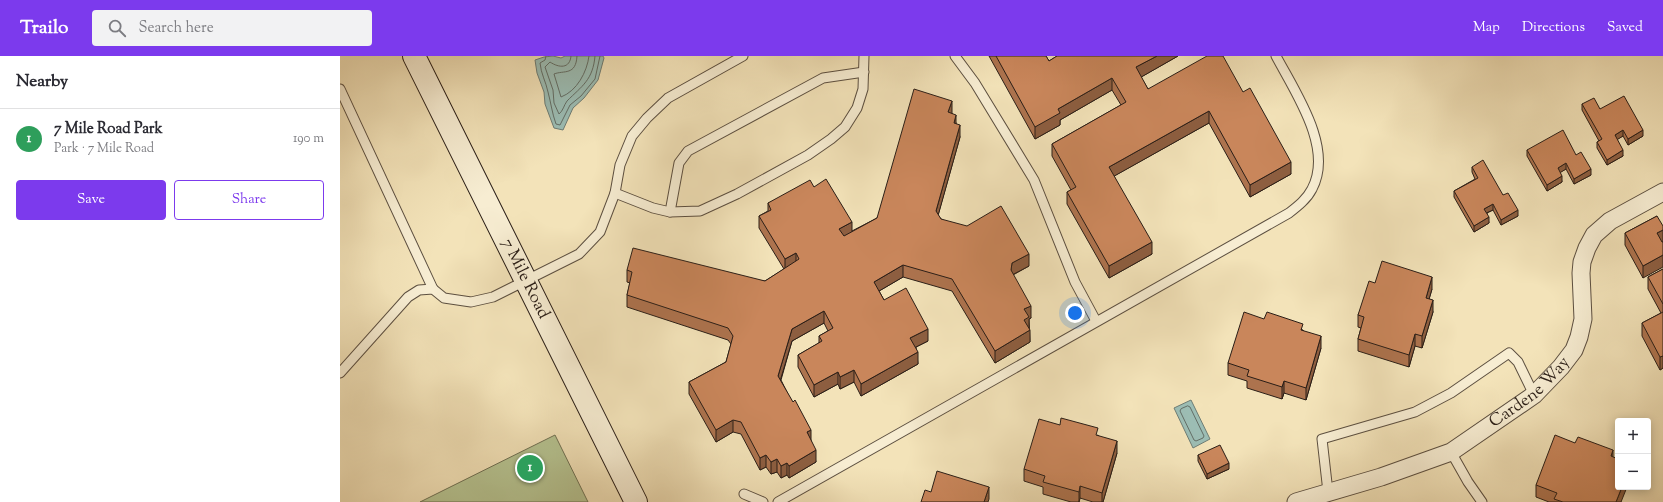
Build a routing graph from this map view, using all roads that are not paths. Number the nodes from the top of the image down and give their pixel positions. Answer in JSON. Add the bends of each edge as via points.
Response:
{"nodes":[{"id":1,"x":414,"y":56,"type":"edge"},
{"id":2,"x":743,"y":56,"type":"edge"},
{"id":3,"x":864,"y":56,"type":"edge"},
{"id":4,"x":955,"y":56,"type":"edge"},
{"id":5,"x":1276,"y":56,"type":"edge"},
{"id":6,"x":864,"y":72,"type":"junction"},
{"id":7,"x":340,"y":89,"type":"edge"},
{"id":8,"x":1663,"y":192,"type":"edge"},
{"id":9,"x":615,"y":193,"type":"junction"},
{"id":10,"x":670,"y":212,"type":"junction"},
{"id":11,"x":526,"y":281,"type":"junction"},
{"id":12,"x":434,"y":289,"type":"junction"},
{"id":13,"x":1096,"y":321,"type":"junction"},
{"id":14,"x":340,"y":373,"type":"edge"},
{"id":15,"x":1534,"y":395,"type":"junction"},
{"id":16,"x":1451,"y":452,"type":"junction"},
{"id":17,"x":1328,"y":492,"type":"junction"},
{"id":18,"x":744,"y":494,"type":"dead end"},
{"id":19,"x":636,"y":502,"type":"edge"},
{"id":20,"x":763,"y":502,"type":"edge"},
{"id":21,"x":778,"y":502,"type":"edge"},
{"id":22,"x":1296,"y":502,"type":"edge"},
{"id":23,"x":1482,"y":502,"type":"edge"}],
"edges":[{"from":1,"to":11,"type":"street","name":"7 Mile Road"},
{"from":2,"to":9,"type":"lane","via":[[668,98],[647,118],[632,136],[620,165]]},
{"from":3,"to":6,"type":"lane"},
{"from":4,"to":13,"type":"lane","via":[[975,83],[1034,180],[1075,282]]},
{"from":5,"to":13,"type":"lane","via":[[1311,125],[1318,147],[1319,168],[1312,189],[1301,204],[1289,213]]},
{"from":6,"to":10,"type":"lane","via":[[863,89],[857,108],[845,127],[831,139],[808,155],[700,211]]},
{"from":6,"to":10,"type":"lane","via":[[823,78],[688,151],[679,163]]},
{"from":7,"to":12,"type":"lane"},
{"from":8,"to":15,"type":"street","name":"Cardene Way","via":[[1610,221],[1594,235],[1582,262],[1583,320],[1579,337],[1574,350],[1561,367]]},
{"from":9,"to":10,"type":"lane"},
{"from":9,"to":11,"type":"lane","via":[[600,232],[579,254]]},
{"from":11,"to":12,"type":"lane","via":[[493,297],[472,302],[444,298]]},
{"from":11,"to":19,"type":"street","name":"7 Mile Road"},
{"from":12,"to":14,"type":"lane","via":[[419,290],[408,297]]},
{"from":13,"to":21,"type":"lane"},
{"from":15,"to":16,"type":"street","name":"Cardene Way"},
{"from":15,"to":17,"type":"lane","via":[[1518,362],[1509,353],[1451,393],[1415,412],[1322,439]]},
{"from":16,"to":17,"type":"street","name":"Cardene Way","via":[[1381,477]]},
{"from":16,"to":23,"type":"lane"},
{"from":17,"to":22,"type":"street","name":"Cardene Way"},
{"from":18,"to":20,"type":"lane"}]}
